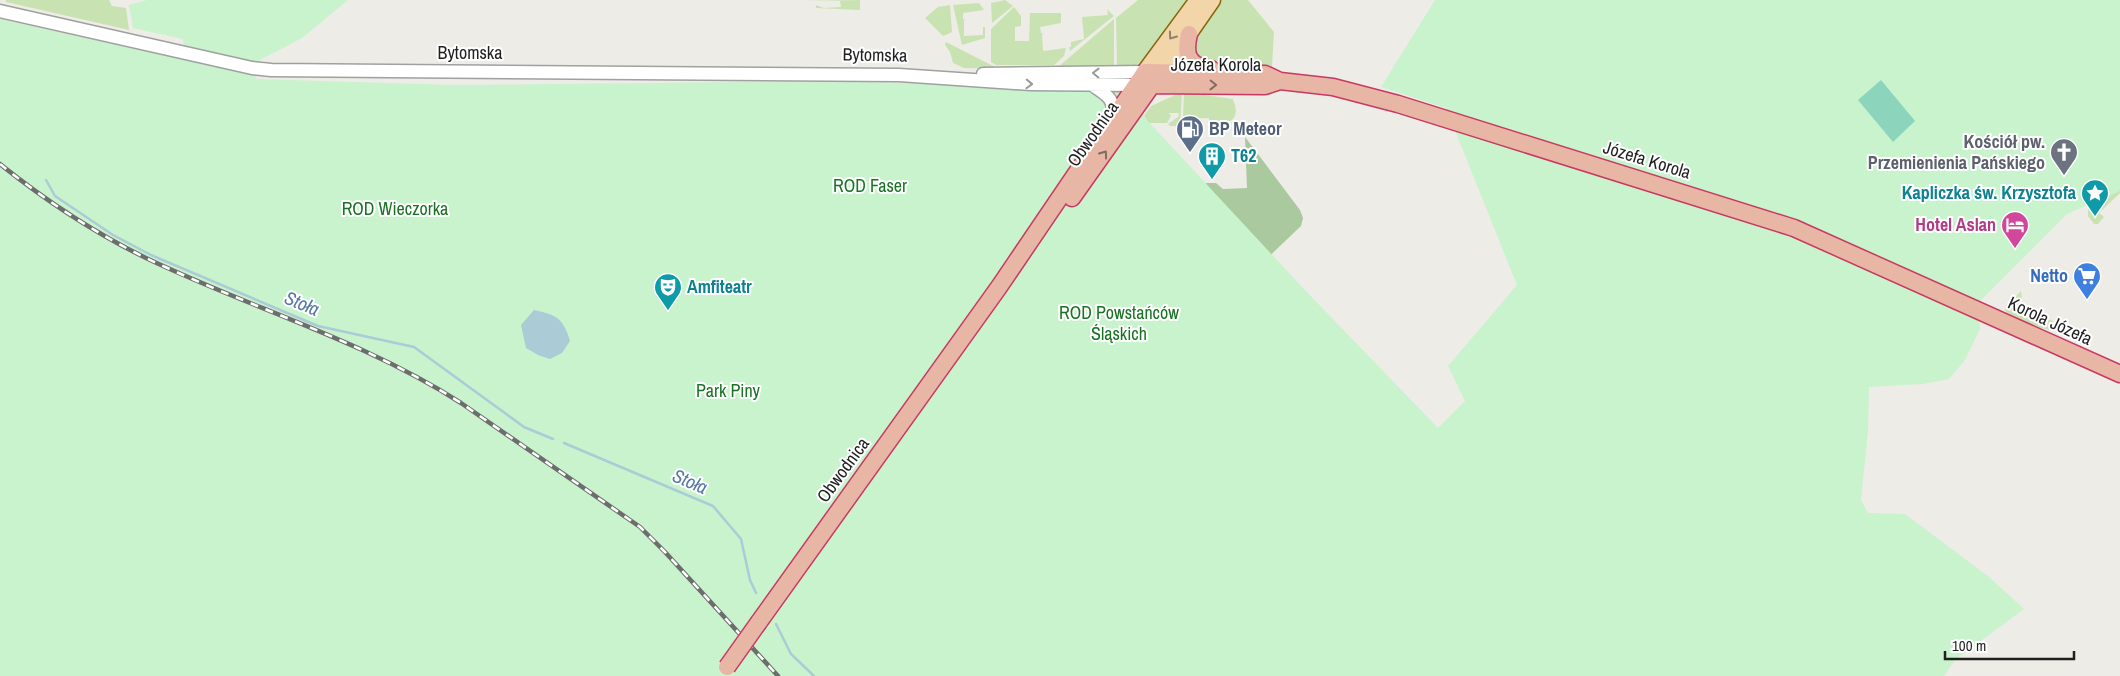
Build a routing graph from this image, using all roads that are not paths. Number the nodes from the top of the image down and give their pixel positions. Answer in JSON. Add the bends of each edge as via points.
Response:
{"nodes":[{"id":1,"x":1198,"y":0,"type":"edge"},
{"id":2,"x":1212,"y":0,"type":"edge"},
{"id":3,"x":0,"y":11,"type":"edge"},
{"id":4,"x":1189,"y":34,"type":"junction"},
{"id":5,"x":1217,"y":72,"type":"junction"},
{"id":6,"x":946,"y":77,"type":"junction"},
{"id":7,"x":1149,"y":79,"type":"junction"},
{"id":8,"x":1280,"y":80,"type":"junction"},
{"id":9,"x":1092,"y":85,"type":"junction"},
{"id":10,"x":1113,"y":120,"type":"junction"},
{"id":11,"x":999,"y":287,"type":"junction"},
{"id":12,"x":1990,"y":316,"type":"joint"},
{"id":13,"x":2120,"y":374,"type":"edge"},
{"id":14,"x":724,"y":672,"type":"edge"}],
"edges":[{"from":1,"to":7,"type":"main road","name":"Obwodnica","one_way":true},
{"from":2,"to":4,"type":"main road","name":"Obwodnica"},
{"from":3,"to":6,"type":"street","name":"Bytomska","via":[[271,70]]},
{"from":4,"to":5,"type":"highway","via":[[1186,52],[1191,62]]},
{"from":4,"to":7,"type":"main road","name":"Obwodnica"},
{"from":5,"to":7,"type":"highway","name":"Józefa Korola"},
{"from":5,"to":8,"type":"highway","name":"Józefa Korola","via":[[1265,74]]},
{"from":7,"to":6,"type":"street","name":"Bytomska","one_way":true,"via":[[963,74]]},
{"from":6,"to":9,"type":"street","name":"Bytomska","one_way":true},
{"from":7,"to":8,"type":"highway","name":"Józefa Korola","one_way":true,"via":[[1266,86]]},
{"from":7,"to":9,"type":"street","name":"Bytomska"},
{"from":7,"to":10,"type":"highway","name":"Obwodnica"},
{"from":11,"to":7,"type":"highway","name":"Obwodnica","one_way":true,"via":[[1065,207]]},
{"from":8,"to":12,"type":"highway","name":"Józefa Korola","via":[[1333,87],[1379,98],[1764,218],[1835,246]]},
{"from":9,"to":10,"type":"street","via":[[1111,100]]},
{"from":10,"to":11,"type":"highway","name":"Obwodnica"},
{"from":11,"to":14,"type":"highway","name":"Obwodnica","bridge":true},
{"from":12,"to":13,"type":"highway","name":"Korola Józefa"}]}
